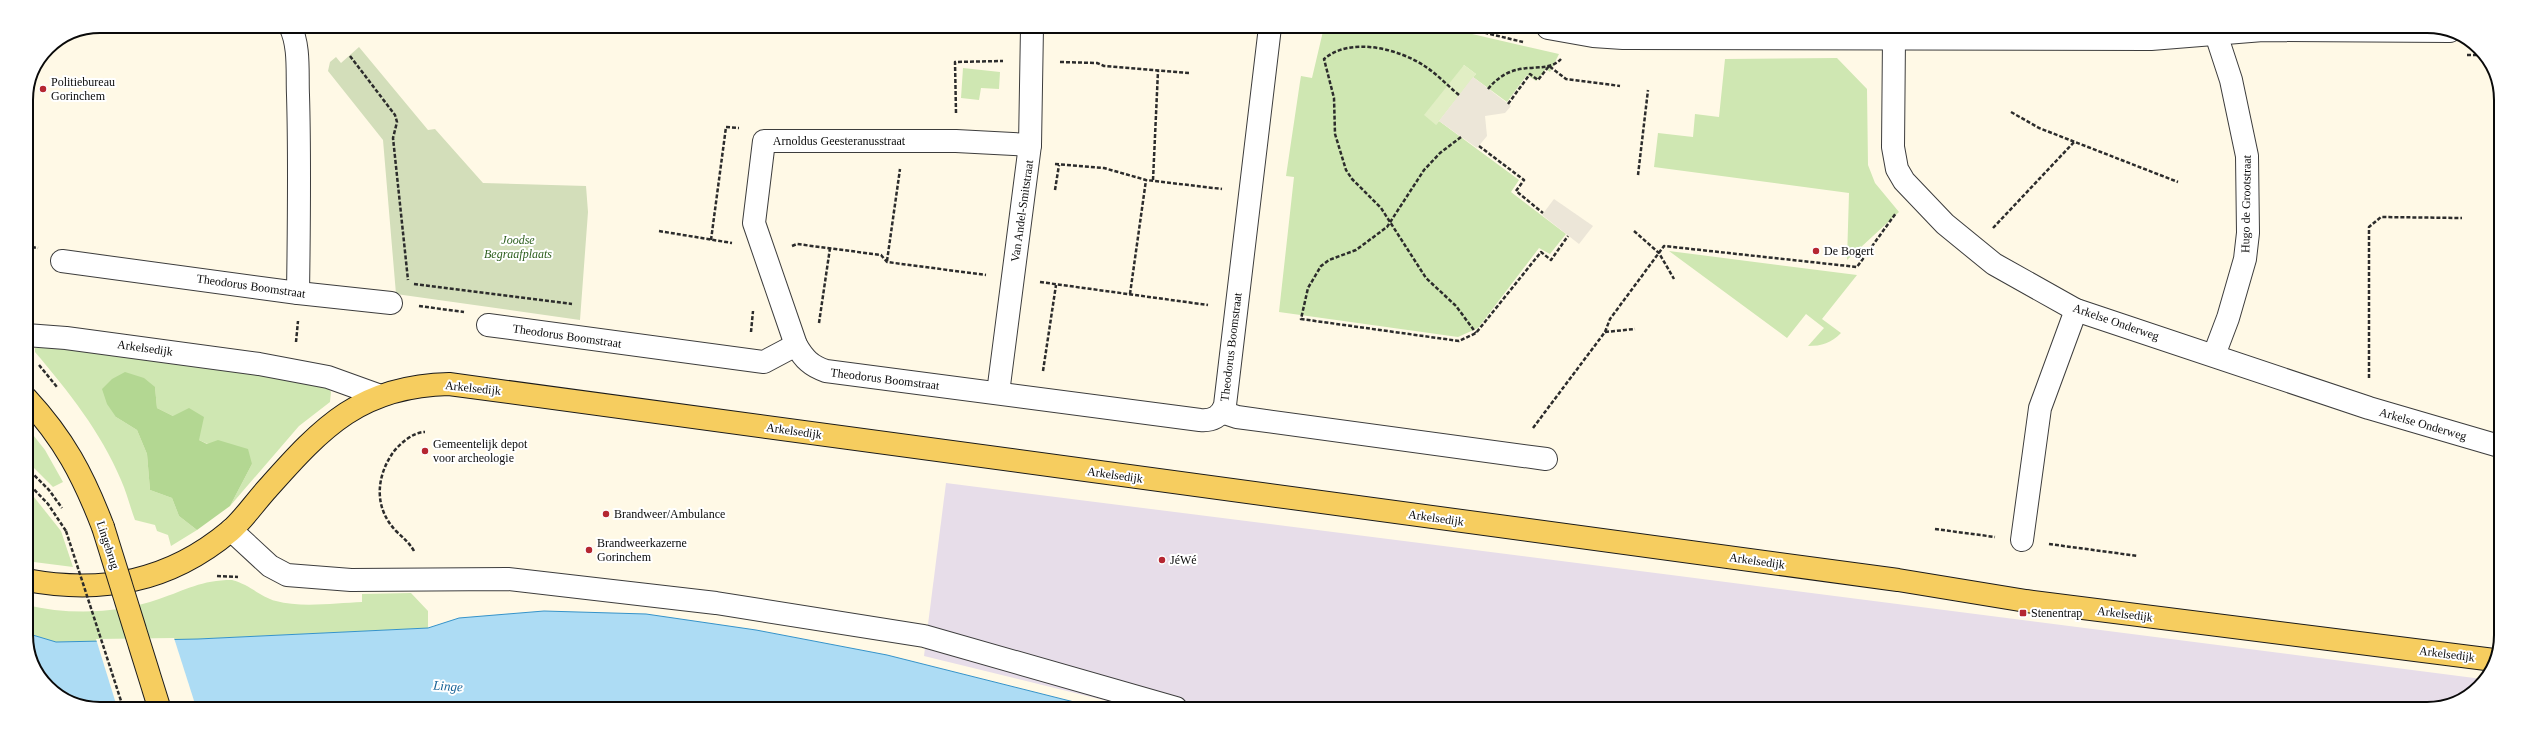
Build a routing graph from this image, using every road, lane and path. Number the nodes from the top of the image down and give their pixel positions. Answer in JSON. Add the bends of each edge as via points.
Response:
{"nodes":[{"id":1,"x":293,"y":33,"type":"edge"},
{"id":2,"x":1032,"y":33,"type":"edge"},
{"id":3,"x":1269,"y":33,"type":"edge"},
{"id":4,"x":1576,"y":33,"type":"edge"},
{"id":5,"x":2206,"y":33,"type":"edge"},
{"id":6,"x":2215,"y":33,"type":"edge"},
{"id":7,"x":1904,"y":35,"type":"edge"},
{"id":8,"x":350,"y":56,"type":"dead end"},
{"id":9,"x":1565,"y":56,"type":"dead end"},
{"id":10,"x":1549,"y":66,"type":"junction"},
{"id":11,"x":1158,"y":71,"type":"dead end"},
{"id":12,"x":1620,"y":86,"type":"dead end"},
{"id":13,"x":1488,"y":89,"type":"dead end"},
{"id":14,"x":1648,"y":90,"type":"dead end"},
{"id":15,"x":1459,"y":96,"type":"dead end"},
{"id":16,"x":1508,"y":104,"type":"dead end"},
{"id":17,"x":2011,"y":112,"type":"dead end"},
{"id":18,"x":1461,"y":137,"type":"dead end"},
{"id":19,"x":764,"y":141,"type":"junction"},
{"id":20,"x":904,"y":141,"type":"junction"},
{"id":21,"x":2075,"y":141,"type":"junction"},
{"id":22,"x":1479,"y":146,"type":"dead end"},
{"id":23,"x":1029,"y":153,"type":"junction"},
{"id":24,"x":1638,"y":175,"type":"dead end"},
{"id":25,"x":1146,"y":180,"type":"junction"},
{"id":26,"x":1153,"y":180,"type":"junction"},
{"id":27,"x":2178,"y":182,"type":"dead end"},
{"id":28,"x":1250,"y":192,"type":"junction"},
{"id":29,"x":1900,"y":206,"type":"dead end"},
{"id":30,"x":1543,"y":213,"type":"dead end"},
{"id":31,"x":2462,"y":218,"type":"dead end"},
{"id":32,"x":1391,"y":221,"type":"junction"},
{"id":33,"x":659,"y":231,"type":"dead end"},
{"id":34,"x":1634,"y":231,"type":"dead end"},
{"id":35,"x":1568,"y":236,"type":"dead end"},
{"id":36,"x":711,"y":240,"type":"junction"},
{"id":37,"x":830,"y":248,"type":"dead end"},
{"id":38,"x":1974,"y":248,"type":"junction"},
{"id":39,"x":763,"y":249,"type":"junction"},
{"id":40,"x":1659,"y":253,"type":"junction"},
{"id":41,"x":62,"y":261,"type":"dead end"},
{"id":42,"x":887,"y":262,"type":"dead end"},
{"id":43,"x":989,"y":268,"type":"dead end"},
{"id":44,"x":1674,"y":279,"type":"dead end"},
{"id":45,"x":987,"y":283,"type":"dead end"},
{"id":46,"x":1056,"y":284,"type":"dead end"},
{"id":47,"x":1130,"y":294,"type":"dead end"},
{"id":48,"x":391,"y":303,"type":"joint"},
{"id":49,"x":298,"y":304,"type":"junction"},
{"id":50,"x":572,"y":304,"type":"dead end"},
{"id":51,"x":2076,"y":310,"type":"junction"},
{"id":52,"x":488,"y":325,"type":"joint"},
{"id":53,"x":1635,"y":329,"type":"dead end"},
{"id":54,"x":1605,"y":332,"type":"junction"},
{"id":55,"x":1476,"y":333,"type":"junction"},
{"id":56,"x":33,"y":335,"type":"edge"},
{"id":57,"x":796,"y":345,"type":"junction"},
{"id":58,"x":296,"y":346,"type":"dead end"},
{"id":59,"x":2214,"y":355,"type":"junction"},
{"id":60,"x":2362,"y":380,"type":"dead end"},
{"id":61,"x":998,"y":393,"type":"junction"},
{"id":62,"x":378,"y":395,"type":"junction"},
{"id":63,"x":1038,"y":399,"type":"junction"},
{"id":64,"x":33,"y":407,"type":"edge"},
{"id":65,"x":1222,"y":412,"type":"junction"},
{"id":66,"x":425,"y":432,"type":"dead end"},
{"id":67,"x":2494,"y":445,"type":"edge"},
{"id":68,"x":1515,"y":455,"type":"junction"},
{"id":69,"x":1546,"y":459,"type":"dead end"},
{"id":70,"x":33,"y":474,"type":"edge"},
{"id":71,"x":33,"y":488,"type":"edge"},
{"id":72,"x":66,"y":513,"type":"dead end"},
{"id":73,"x":231,"y":530,"type":"junction"},
{"id":74,"x":2022,"y":540,"type":"dead end"},
{"id":75,"x":415,"y":551,"type":"dead end"},
{"id":76,"x":33,"y":581,"type":"edge"},
{"id":77,"x":2490,"y":659,"type":"edge"},
{"id":78,"x":121,"y":702,"type":"edge"},
{"id":79,"x":157,"y":702,"type":"edge"},
{"id":80,"x":1155,"y":702,"type":"edge"}],
"edges":[{"from":1,"to":49,"type":"street","via":[[301,176]]},
{"from":2,"to":23,"type":"street","name":"Van Andel-Smitstraat"},
{"from":3,"to":28,"type":"street","name":"Theodorus Boomstraat"},
{"from":4,"to":7,"type":"street","via":[[1623,38]]},
{"from":5,"to":7,"type":"street","via":[[2151,39]]},
{"from":6,"to":59,"type":"street","name":"Hugo de Grootstraat","via":[[2237,103],[2248,156],[2248,233],[2245,259]]},
{"from":7,"to":38,"type":"street","name":"Arkelse Onderweg","via":[[1893,147],[1897,169],[1917,196]]},
{"from":8,"to":50,"type":"path","via":[[395,115],[397,122],[393,138],[406,271],[410,282],[423,287]]},
{"from":9,"to":10,"type":"path","via":[[1557,64]]},
{"from":10,"to":12,"type":"path","via":[[1566,79]]},
{"from":10,"to":13,"type":"path","via":[[1517,68],[1500,76]]},
{"from":10,"to":16,"type":"path","via":[[1538,80],[1530,74]]},
{"from":11,"to":26,"type":"path"},
{"from":14,"to":24,"type":"path"},
{"from":15,"to":32,"type":"path","via":[[1426,67],[1393,51],[1356,46],[1330,54],[1324,59],[1334,98],[1335,134],[1346,170]]},
{"from":17,"to":21,"type":"path","via":[[2039,128]]},
{"from":18,"to":32,"type":"path","via":[[1440,152],[1424,170]]},
{"from":19,"to":20,"type":"street","name":"Arnoldus Geesteranusstraat"},
{"from":19,"to":36,"type":"path","via":[[754,129],[726,127]]},
{"from":19,"to":39,"type":"street","name":"Arnoldus Geesteranusstraat","via":[[754,223]]},
{"from":20,"to":23,"type":"street","name":"Arnoldus Geesteranusstraat"},
{"from":20,"to":42,"type":"path"},
{"from":21,"to":27,"type":"path"},
{"from":21,"to":38,"type":"path"},
{"from":22,"to":30,"type":"path","via":[[1524,180],[1516,191]]},
{"from":23,"to":25,"type":"path","via":[[1104,168]]},
{"from":23,"to":61,"type":"street","name":"Van Andel-Smitstraat"},
{"from":25,"to":26,"type":"path"},
{"from":25,"to":47,"type":"path"},
{"from":26,"to":28,"type":"path"},
{"from":28,"to":65,"type":"street","name":"Theodorus Boomstraat"},
{"from":29,"to":40,"type":"path","via":[[1856,267],[1664,246]]},
{"from":31,"to":60,"type":"path","via":[[2381,218],[2369,227],[2369,382]]},
{"from":32,"to":55,"type":"path","via":[[1418,268],[1456,306]]},
{"from":32,"to":55,"type":"path","via":[[1356,250],[1329,260],[1321,266],[1308,288],[1301,319],[1459,341]]},
{"from":33,"to":36,"type":"path"},
{"from":34,"to":40,"type":"path"},
{"from":35,"to":55,"type":"path","via":[[1551,260],[1541,252]]},
{"from":36,"to":39,"type":"path"},
{"from":37,"to":57,"type":"path","via":[[818,333]]},
{"from":38,"to":51,"type":"street","name":"Arkelse Onderweg","via":[[2013,276]]},
{"from":39,"to":57,"type":"street","name":"Arnoldus Geesteranusstraat"},
{"from":40,"to":44,"type":"path"},
{"from":40,"to":54,"type":"path","via":[[1610,319]]},
{"from":41,"to":49,"type":"street","name":"Theodorus Boomstraat"},
{"from":43,"to":45,"type":"path"},
{"from":46,"to":63,"type":"path"},
{"from":48,"to":49,"type":"street","name":"Theodorus Boomstraat"},
{"from":48,"to":52,"type":"path","via":[[478,314]]},
{"from":49,"to":58,"type":"path"},
{"from":51,"to":59,"type":"street","name":"Arkelse Onderweg"},
{"from":51,"to":74,"type":"street","via":[[2040,408]]},
{"from":52,"to":57,"type":"street","name":"Theodorus Boomstraat","via":[[764,362]]},
{"from":53,"to":54,"type":"path"},
{"from":54,"to":68,"type":"path"},
{"from":56,"to":62,"type":"street","name":"Arkelsedijk","via":[[74,338],[259,364],[328,377]]},
{"from":57,"to":61,"type":"street","name":"Theodorus Boomstraat","via":[[807,362],[826,371]]},
{"from":59,"to":67,"type":"street","name":"Arkelse Onderweg","via":[[2368,408]]},
{"from":61,"to":63,"type":"street","name":"Theodorus Boomstraat"},
{"from":62,"to":73,"type":"main road","name":"Arkelsedijk","via":[[344,414],[309,441]]},
{"from":62,"to":77,"type":"main road","name":"Arkelsedijk","via":[[423,386],[449,384],[1890,579],[2026,601]]},
{"from":63,"to":65,"type":"street","name":"Theodorus Boomstraat","via":[[1208,421]]},
{"from":64,"to":79,"type":"main road","name":"Lingebrug","bridge":true,"via":[[69,452],[89,490]]},
{"from":65,"to":68,"type":"street","via":[[1237,417]]},
{"from":66,"to":75,"type":"path","via":[[407,439],[394,450],[382,471],[380,482],[379,498],[386,518]]},
{"from":68,"to":69,"type":"street"},
{"from":70,"to":72,"type":"path"},
{"from":71,"to":78,"type":"path","bridge":true,"via":[[48,504],[66,531]]},
{"from":73,"to":76,"type":"main road","name":"Arkelsedijk","via":[[201,553],[175,567],[143,579],[89,586],[57,586]]},
{"from":73,"to":80,"type":"street","via":[[270,566],[287,575],[351,580],[508,579],[716,603],[924,636]]}]}
